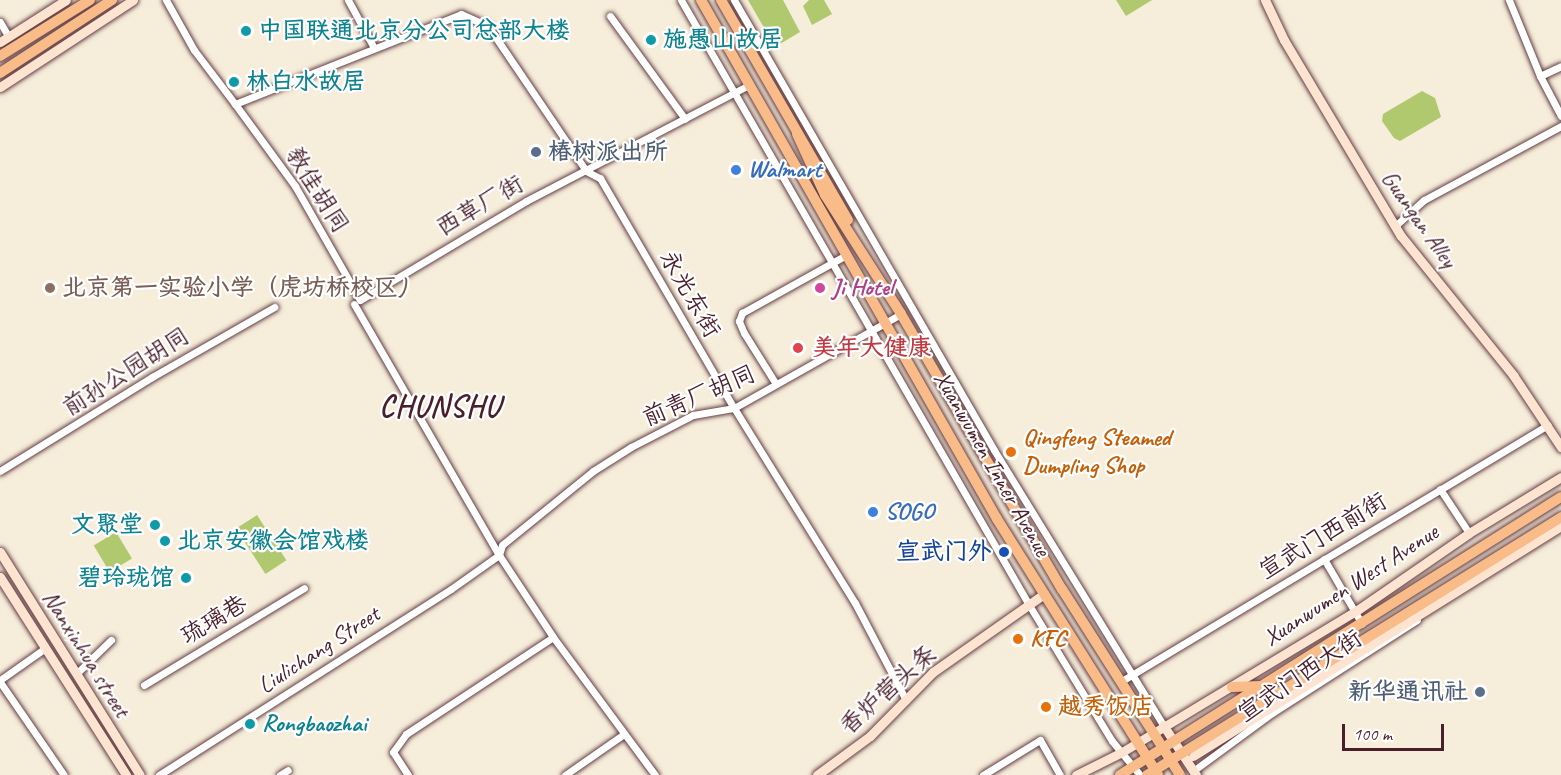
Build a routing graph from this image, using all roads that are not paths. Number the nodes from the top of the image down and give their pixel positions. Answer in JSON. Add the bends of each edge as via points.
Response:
{"nodes":[{"id":1,"x":66,"y":0,"type":"edge"},
{"id":2,"x":90,"y":0,"type":"edge"},
{"id":3,"x":112,"y":0,"type":"edge"},
{"id":4,"x":133,"y":0,"type":"edge"},
{"id":5,"x":165,"y":0,"type":"edge"},
{"id":6,"x":348,"y":0,"type":"edge"},
{"id":7,"x":681,"y":0,"type":"edge"},
{"id":8,"x":701,"y":0,"type":"edge"},
{"id":9,"x":721,"y":0,"type":"edge"},
{"id":10,"x":734,"y":0,"type":"edge"},
{"id":11,"x":1265,"y":0,"type":"edge"},
{"id":12,"x":1509,"y":0,"type":"edge"},
{"id":13,"x":610,"y":16,"type":"dead end"},
{"id":14,"x":0,"y":22,"type":"edge"},
{"id":15,"x":4,"y":39,"type":"edge"},
{"id":16,"x":373,"y":46,"type":"junction"},
{"id":17,"x":0,"y":56,"type":"edge"},
{"id":18,"x":1561,"y":66,"type":"edge"},
{"id":19,"x":0,"y":73,"type":"edge"},
{"id":20,"x":1540,"y":76,"type":"junction"},
{"id":21,"x":749,"y":85,"type":"junction"},
{"id":22,"x":0,"y":87,"type":"edge"},
{"id":23,"x":733,"y":93,"type":"junction"},
{"id":24,"x":236,"y":104,"type":"junction"},
{"id":25,"x":1561,"y":116,"type":"edge"},
{"id":26,"x":685,"y":119,"type":"junction"},
{"id":27,"x":1561,"y":126,"type":"edge"},
{"id":28,"x":586,"y":171,"type":"junction"},
{"id":29,"x":1395,"y":226,"type":"junction"},
{"id":30,"x":846,"y":255,"type":"junction"},
{"id":31,"x":831,"y":263,"type":"junction"},
{"id":32,"x":357,"y":302,"type":"junction"},
{"id":33,"x":274,"y":307,"type":"dead end"},
{"id":34,"x":901,"y":314,"type":"junction"},
{"id":35,"x":885,"y":323,"type":"junction"},
{"id":36,"x":869,"y":332,"type":"junction"},
{"id":37,"x":776,"y":384,"type":"junction"},
{"id":38,"x":734,"y":408,"type":"junction"},
{"id":39,"x":1548,"y":425,"type":"junction"},
{"id":40,"x":1561,"y":447,"type":"edge"},
{"id":41,"x":0,"y":471,"type":"edge"},
{"id":42,"x":1561,"y":477,"type":"edge"},
{"id":43,"x":1440,"y":489,"type":"junction"},
{"id":44,"x":1561,"y":497,"type":"edge"},
{"id":45,"x":1561,"y":517,"type":"edge"},
{"id":46,"x":1561,"y":526,"type":"edge"},
{"id":47,"x":1469,"y":533,"type":"junction"},
{"id":48,"x":0,"y":552,"type":"edge"},
{"id":49,"x":499,"y":555,"type":"junction"},
{"id":50,"x":1324,"y":559,"type":"junction"},
{"id":51,"x":0,"y":577,"type":"edge"},
{"id":52,"x":304,"y":588,"type":"dead end"},
{"id":53,"x":1044,"y":594,"type":"junction"},
{"id":54,"x":1029,"y":605,"type":"junction"},
{"id":55,"x":1424,"y":606,"type":"junction"},
{"id":56,"x":1356,"y":611,"type":"junction"},
{"id":57,"x":1362,"y":624,"type":"junction"},
{"id":58,"x":553,"y":637,"type":"junction"},
{"id":59,"x":111,"y":640,"type":"dead end"},
{"id":60,"x":44,"y":649,"type":"junction"},
{"id":61,"x":76,"y":674,"type":"junction"},
{"id":62,"x":1130,"y":676,"type":"junction"},
{"id":63,"x":0,"y":681,"type":"edge"},
{"id":64,"x":1120,"y":682,"type":"junction"},
{"id":65,"x":144,"y":685,"type":"dead end"},
{"id":66,"x":1261,"y":686,"type":"junction"},
{"id":67,"x":1232,"y":687,"type":"junction"},
{"id":68,"x":906,"y":700,"type":"junction"},
{"id":69,"x":1163,"y":725,"type":"junction"},
{"id":70,"x":1151,"y":733,"type":"junction"},
{"id":71,"x":624,"y":734,"type":"junction"},
{"id":72,"x":1173,"y":741,"type":"junction"},
{"id":73,"x":1136,"y":743,"type":"junction"},
{"id":74,"x":1162,"y":748,"type":"junction"},
{"id":75,"x":1122,"y":752,"type":"junction"},
{"id":76,"x":1181,"y":753,"type":"junction"},
{"id":77,"x":1193,"y":756,"type":"junction"},
{"id":78,"x":1146,"y":758,"type":"junction"},
{"id":79,"x":1171,"y":760,"type":"junction"},
{"id":80,"x":288,"y":770,"type":"dead end"},
{"id":81,"x":122,"y":774,"type":"edge"},
{"id":82,"x":1155,"y":774,"type":"edge"},
{"id":83,"x":1192,"y":774,"type":"edge"},
{"id":84,"x":64,"y":775,"type":"edge"},
{"id":85,"x":140,"y":775,"type":"edge"},
{"id":86,"x":159,"y":775,"type":"edge"},
{"id":87,"x":280,"y":775,"type":"edge"},
{"id":88,"x":408,"y":775,"type":"edge"},
{"id":89,"x":565,"y":775,"type":"edge"},
{"id":90,"x":655,"y":775,"type":"edge"},
{"id":91,"x":817,"y":775,"type":"edge"},
{"id":92,"x":983,"y":775,"type":"edge"},
{"id":93,"x":1060,"y":775,"type":"edge"},
{"id":94,"x":1076,"y":775,"type":"edge"},
{"id":95,"x":1120,"y":775,"type":"edge"},
{"id":96,"x":1140,"y":775,"type":"edge"},
{"id":97,"x":1180,"y":775,"type":"edge"}],
"edges":[{"from":1,"to":15,"type":"street"},
{"from":2,"to":17,"type":"main road"},
{"from":3,"to":19,"type":"main road"},
{"from":4,"to":22,"type":"street"},
{"from":5,"to":24,"type":"street","name":"教佳胡同","via":[[194,50]]},
{"from":6,"to":16,"type":"street"},
{"from":7,"to":23,"type":"street"},
{"from":8,"to":21,"type":"main road","name":"Xuanwumen Inner Avenue"},
{"from":9,"to":34,"type":"main road","name":"Xuanwumen Inner Avenue","via":[[797,134],[825,195]]},
{"from":10,"to":62,"type":"street","via":[[894,280]]},
{"from":11,"to":29,"type":"street","name":"Guangan Alley"},
{"from":12,"to":20,"type":"street"},
{"from":13,"to":26,"type":"street"},
{"from":14,"to":15,"type":"street"},
{"from":16,"to":24,"type":"street","name":"永光东街"},
{"from":16,"to":28,"type":"street","name":"永光东街","via":[[461,14],[488,26]]},
{"from":18,"to":20,"type":"street"},
{"from":20,"to":25,"type":"street"},
{"from":21,"to":23,"type":"street","name":"西草厂街"},
{"from":21,"to":30,"type":"main road","name":"Xuanwumen Inner Avenue"},
{"from":23,"to":26,"type":"street","name":"西草厂街"},
{"from":23,"to":31,"type":"street"},
{"from":24,"to":32,"type":"street","name":"教佳胡同","via":[[295,186]]},
{"from":26,"to":28,"type":"street","name":"西草厂街"},
{"from":27,"to":29,"type":"street","via":[[1424,200]]},
{"from":28,"to":32,"type":"street","name":"西草厂街","via":[[526,201]]},
{"from":28,"to":38,"type":"street","name":"永光东街","via":[[600,177]]},
{"from":29,"to":39,"type":"street","name":"Guangan Alley","via":[[1514,375]]},
{"from":30,"to":31,"type":"street"},
{"from":30,"to":35,"type":"main road","name":"Xuanwumen Inner Avenue"},
{"from":31,"to":36,"type":"street"},
{"from":31,"to":37,"type":"street","via":[[742,313],[739,321],[744,333]]},
{"from":32,"to":49,"type":"street","name":"教佳胡同"},
{"from":33,"to":41,"type":"street","name":"前孙公园胡同"},
{"from":34,"to":35,"type":"street","name":"前青厂胡同"},
{"from":34,"to":64,"type":"main road","name":"Xuanwumen Inner Avenue"},
{"from":35,"to":36,"type":"street","name":"前青厂胡同"},
{"from":35,"to":53,"type":"main road","name":"Xuanwumen Inner Avenue"},
{"from":36,"to":37,"type":"street","name":"前青厂胡同"},
{"from":36,"to":54,"type":"street"},
{"from":37,"to":38,"type":"street","name":"前青厂胡同"},
{"from":38,"to":49,"type":"street","name":"前青厂胡同","via":[[693,416],[631,447],[502,545]]},
{"from":38,"to":68,"type":"street","name":"永光东街","via":[[855,603]]},
{"from":39,"to":40,"type":"street","name":"Guangan Alley"},
{"from":39,"to":43,"type":"street","name":"宣武门西前街"},
{"from":42,"to":47,"type":"street","name":"Xuanwumen West Avenue"},
{"from":43,"to":47,"type":"street"},
{"from":43,"to":50,"type":"street","name":"宣武门西前街"},
{"from":44,"to":57,"type":"main road","name":"Xuanwumen West Avenue"},
{"from":45,"to":55,"type":"main road"},
{"from":46,"to":55,"type":"street","name":"宣武门西大街"},
{"from":47,"to":56,"type":"street","name":"Xuanwumen West Avenue"},
{"from":48,"to":61,"type":"street","name":"Nanxinhua street"},
{"from":49,"to":58,"type":"street","name":"教佳胡同"},
{"from":49,"to":86,"type":"street","name":"Liulichang Street"},
{"from":50,"to":56,"type":"street"},
{"from":50,"to":62,"type":"street","name":"宣武门西前街"},
{"from":51,"to":60,"type":"street"},
{"from":52,"to":65,"type":"street","name":"琉璃巷"},
{"from":53,"to":54,"type":"street","name":"香炉营头条"},
{"from":53,"to":73,"type":"main road","name":"Xuanwumen Inner Avenue"},
{"from":54,"to":68,"type":"street","name":"香炉营头条","via":[[933,672]]},
{"from":54,"to":75,"type":"street"},
{"from":55,"to":76,"type":"main road"},
{"from":55,"to":77,"type":"street","name":"宣武门西大街"},
{"from":55,"to":83,"type":"street","name":"宣武门西大街","via":[[1407,629],[1272,713]]},
{"from":56,"to":57,"type":"street"},
{"from":56,"to":67,"type":"street","name":"Xuanwumen West Avenue"},
{"from":57,"to":66,"type":"main road","name":"Xuanwumen West Avenue"},
{"from":58,"to":71,"type":"street","name":"教佳胡同"},
{"from":58,"to":88,"type":"street","via":[[405,734],[393,752]]},
{"from":59,"to":61,"type":"street"},
{"from":60,"to":63,"type":"street"},
{"from":60,"to":81,"type":"street"},
{"from":61,"to":85,"type":"street","name":"Nanxinhua street"},
{"from":62,"to":64,"type":"street","name":"宣武门西前街"},
{"from":62,"to":69,"type":"street"},
{"from":63,"to":84,"type":"street"},
{"from":64,"to":70,"type":"main road","name":"Xuanwumen Inner Avenue"},
{"from":66,"to":67,"type":"main road"},
{"from":66,"to":72,"type":"main road","name":"Xuanwumen West Avenue"},
{"from":67,"to":69,"type":"street","name":"Xuanwumen West Avenue"},
{"from":68,"to":91,"type":"street","name":"香炉营头条","via":[[870,736]]},
{"from":69,"to":70,"type":"street","name":"Xuanwumen West Avenue"},
{"from":69,"to":72,"type":"street"},
{"from":70,"to":73,"type":"street","name":"Xuanwumen West Avenue"},
{"from":70,"to":74,"type":"main road","name":"Xuanwumen Inner Avenue"},
{"from":71,"to":89,"type":"street"},
{"from":71,"to":90,"type":"street","name":"教佳胡同"},
{"from":72,"to":74,"type":"main road","name":"Xuanwumen West Avenue"},
{"from":72,"to":76,"type":"street"},
{"from":73,"to":75,"type":"street","name":"Xuanwumen West Avenue"},
{"from":73,"to":78,"type":"main road","name":"Xuanwumen Inner Avenue"},
{"from":74,"to":78,"type":"main road","name":"Xuanwumen West Avenue"},
{"from":74,"to":79,"type":"main road","name":"Xuanwumen Inner Avenue"},
{"from":75,"to":94,"type":"street","name":"Xuanwumen West Avenue"},
{"from":75,"to":96,"type":"street"},
{"from":76,"to":77,"type":"street"},
{"from":76,"to":79,"type":"main road"},
{"from":76,"to":83,"type":"street"},
{"from":77,"to":83,"type":"street"},
{"from":78,"to":82,"type":"main road","name":"Xuanwumen Inner Avenue"},
{"from":78,"to":95,"type":"main road","name":"Xuanwumen West Avenue"},
{"from":79,"to":82,"type":"main road"},
{"from":79,"to":97,"type":"main road"},
{"from":80,"to":87,"type":"street"},
{"from":92,"to":93,"type":"street","via":[[1040,740]]}]}
